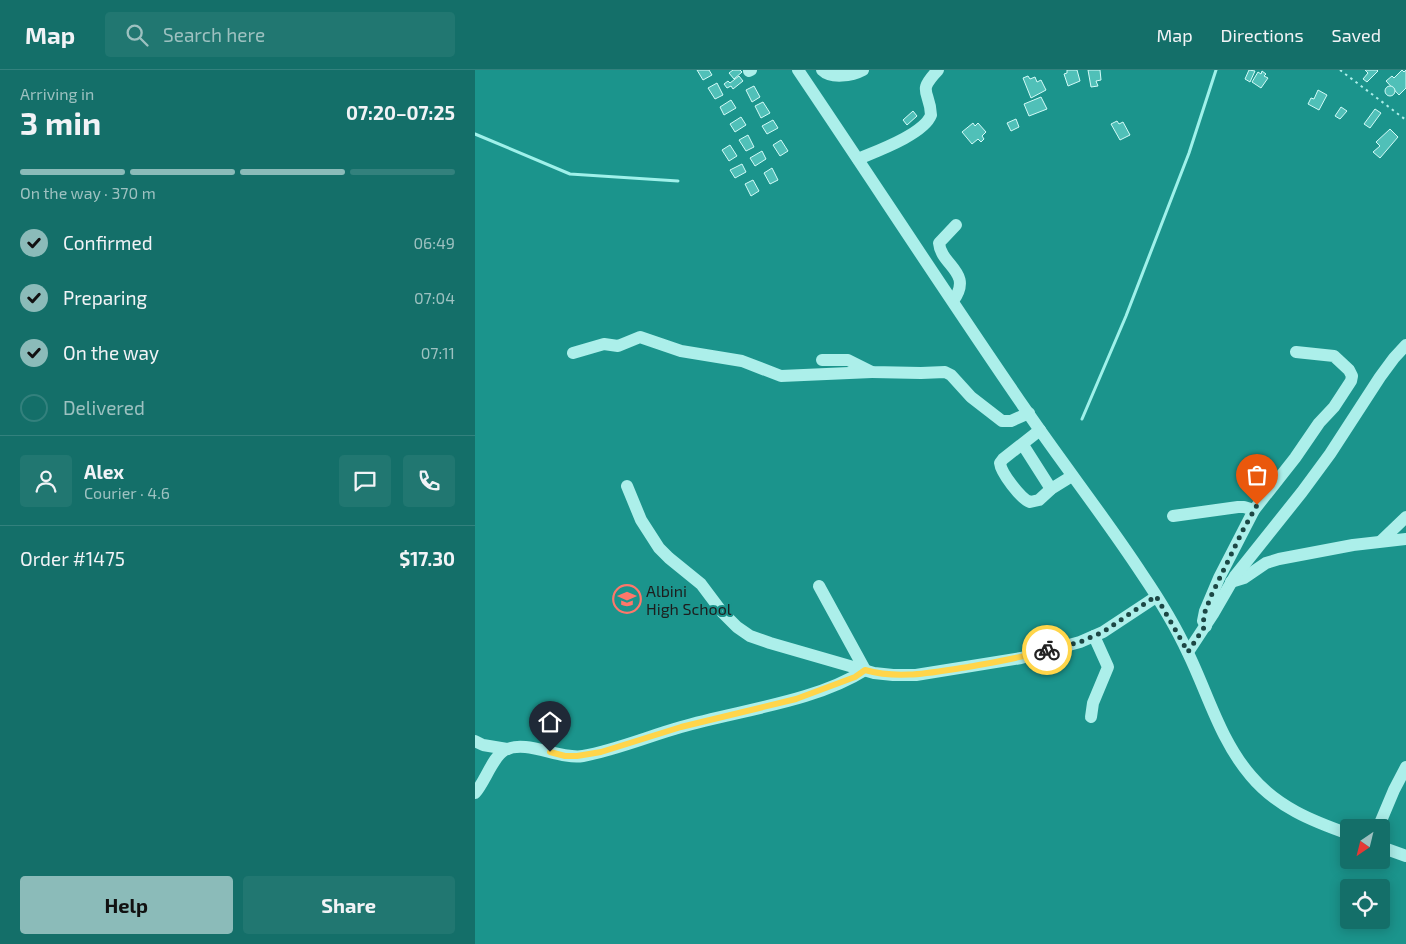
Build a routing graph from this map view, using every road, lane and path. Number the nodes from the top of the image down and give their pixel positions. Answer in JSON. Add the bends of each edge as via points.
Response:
{"nodes":[{"id":1,"x":798,"y":70,"type":"edge"},
{"id":2,"x":822,"y":70,"type":"edge"},
{"id":3,"x":863,"y":70,"type":"edge"},
{"id":4,"x":938,"y":70,"type":"edge"},
{"id":5,"x":1340,"y":70,"type":"edge"},
{"id":6,"x":1406,"y":120,"type":"edge"},
{"id":7,"x":858,"y":159,"type":"junction"},
{"id":8,"x":956,"y":225,"type":"dead end"},
{"id":9,"x":953,"y":300,"type":"junction"},
{"id":10,"x":1406,"y":345,"type":"edge"},
{"id":11,"x":1296,"y":352,"type":"dead end"},
{"id":12,"x":573,"y":353,"type":"dead end"},
{"id":13,"x":822,"y":360,"type":"dead end"},
{"id":14,"x":872,"y":372,"type":"junction"},
{"id":15,"x":1029,"y":413,"type":"junction"},
{"id":16,"x":1040,"y":430,"type":"junction"},
{"id":17,"x":1023,"y":445,"type":"junction"},
{"id":18,"x":1072,"y":476,"type":"junction"},
{"id":19,"x":627,"y":486,"type":"dead end"},
{"id":20,"x":1051,"y":489,"type":"junction"},
{"id":21,"x":1254,"y":510,"type":"junction"},
{"id":22,"x":1173,"y":516,"type":"dead end"},
{"id":23,"x":1406,"y":518,"type":"edge"},
{"id":24,"x":1406,"y":539,"type":"edge"},
{"id":25,"x":1381,"y":541,"type":"junction"},
{"id":26,"x":1231,"y":582,"type":"junction"},
{"id":27,"x":819,"y":586,"type":"dead end"},
{"id":28,"x":1156,"y":596,"type":"junction"},
{"id":29,"x":1205,"y":626,"type":"junction"},
{"id":30,"x":1094,"y":636,"type":"junction"},
{"id":31,"x":1188,"y":652,"type":"junction"},
{"id":32,"x":865,"y":670,"type":"junction"},
{"id":33,"x":1091,"y":717,"type":"dead end"},
{"id":34,"x":475,"y":741,"type":"edge"},
{"id":35,"x":507,"y":749,"type":"junction"},
{"id":36,"x":1406,"y":767,"type":"edge"},
{"id":37,"x":475,"y":793,"type":"edge"},
{"id":38,"x":1382,"y":819,"type":"edge"},
{"id":39,"x":1340,"y":830,"type":"edge"},
{"id":40,"x":1390,"y":850,"type":"edge"},
{"id":41,"x":1406,"y":856,"type":"edge"}],
"edges":[{"from":1,"to":7,"type":"street"},
{"from":2,"to":3,"type":"street","via":[[830,75],[843,75]]},
{"from":4,"to":7,"type":"street","via":[[925,88],[931,115],[926,124],[887,147]]},
{"from":5,"to":6,"type":"path"},
{"from":7,"to":9,"type":"street"},
{"from":8,"to":9,"type":"street","via":[[939,246],[959,278],[960,289]]},
{"from":9,"to":15,"type":"street"},
{"from":10,"to":26,"type":"street","via":[[1384,371],[1302,492]]},
{"from":11,"to":21,"type":"street","via":[[1334,356],[1349,370],[1351,380],[1334,407]]},
{"from":12,"to":14,"type":"street","via":[[604,344],[618,346],[640,337],[681,351],[742,361],[781,376]]},
{"from":13,"to":14,"type":"street","via":[[848,360]]},
{"from":14,"to":15,"type":"street","via":[[945,372],[1002,420],[1011,421]]},
{"from":15,"to":16,"type":"street"},
{"from":16,"to":17,"type":"street"},
{"from":16,"to":18,"type":"street"},
{"from":17,"to":20,"type":"street"},
{"from":17,"to":20,"type":"street","via":[[1000,463],[1000,468],[1022,497],[1030,502],[1039,500]]},
{"from":18,"to":20,"type":"street"},
{"from":18,"to":28,"type":"street"},
{"from":19,"to":32,"type":"street","via":[[641,520],[659,548],[701,584],[737,627],[770,643]]},
{"from":21,"to":22,"type":"street","via":[[1238,507]]},
{"from":21,"to":29,"type":"street","via":[[1211,596],[1203,617]]},
{"from":23,"to":25,"type":"street"},
{"from":24,"to":25,"type":"street"},
{"from":25,"to":26,"type":"street","via":[[1279,559]]},
{"from":26,"to":29,"type":"street"},
{"from":27,"to":32,"type":"street"},
{"from":28,"to":30,"type":"street"},
{"from":28,"to":31,"type":"street"},
{"from":29,"to":31,"type":"street"},
{"from":30,"to":32,"type":"street","via":[[1021,658],[916,675]]},
{"from":30,"to":33,"type":"street","via":[[1108,667],[1093,703]]},
{"from":31,"to":39,"type":"street","via":[[1220,727],[1252,777],[1295,812]]},
{"from":32,"to":35,"type":"street","via":[[855,677],[796,699],[681,727],[584,756],[565,756],[529,748]]},
{"from":34,"to":35,"type":"street"},
{"from":35,"to":37,"type":"street","via":[[498,756]]},
{"from":36,"to":38,"type":"street"},
{"from":40,"to":41,"type":"street"}]}
